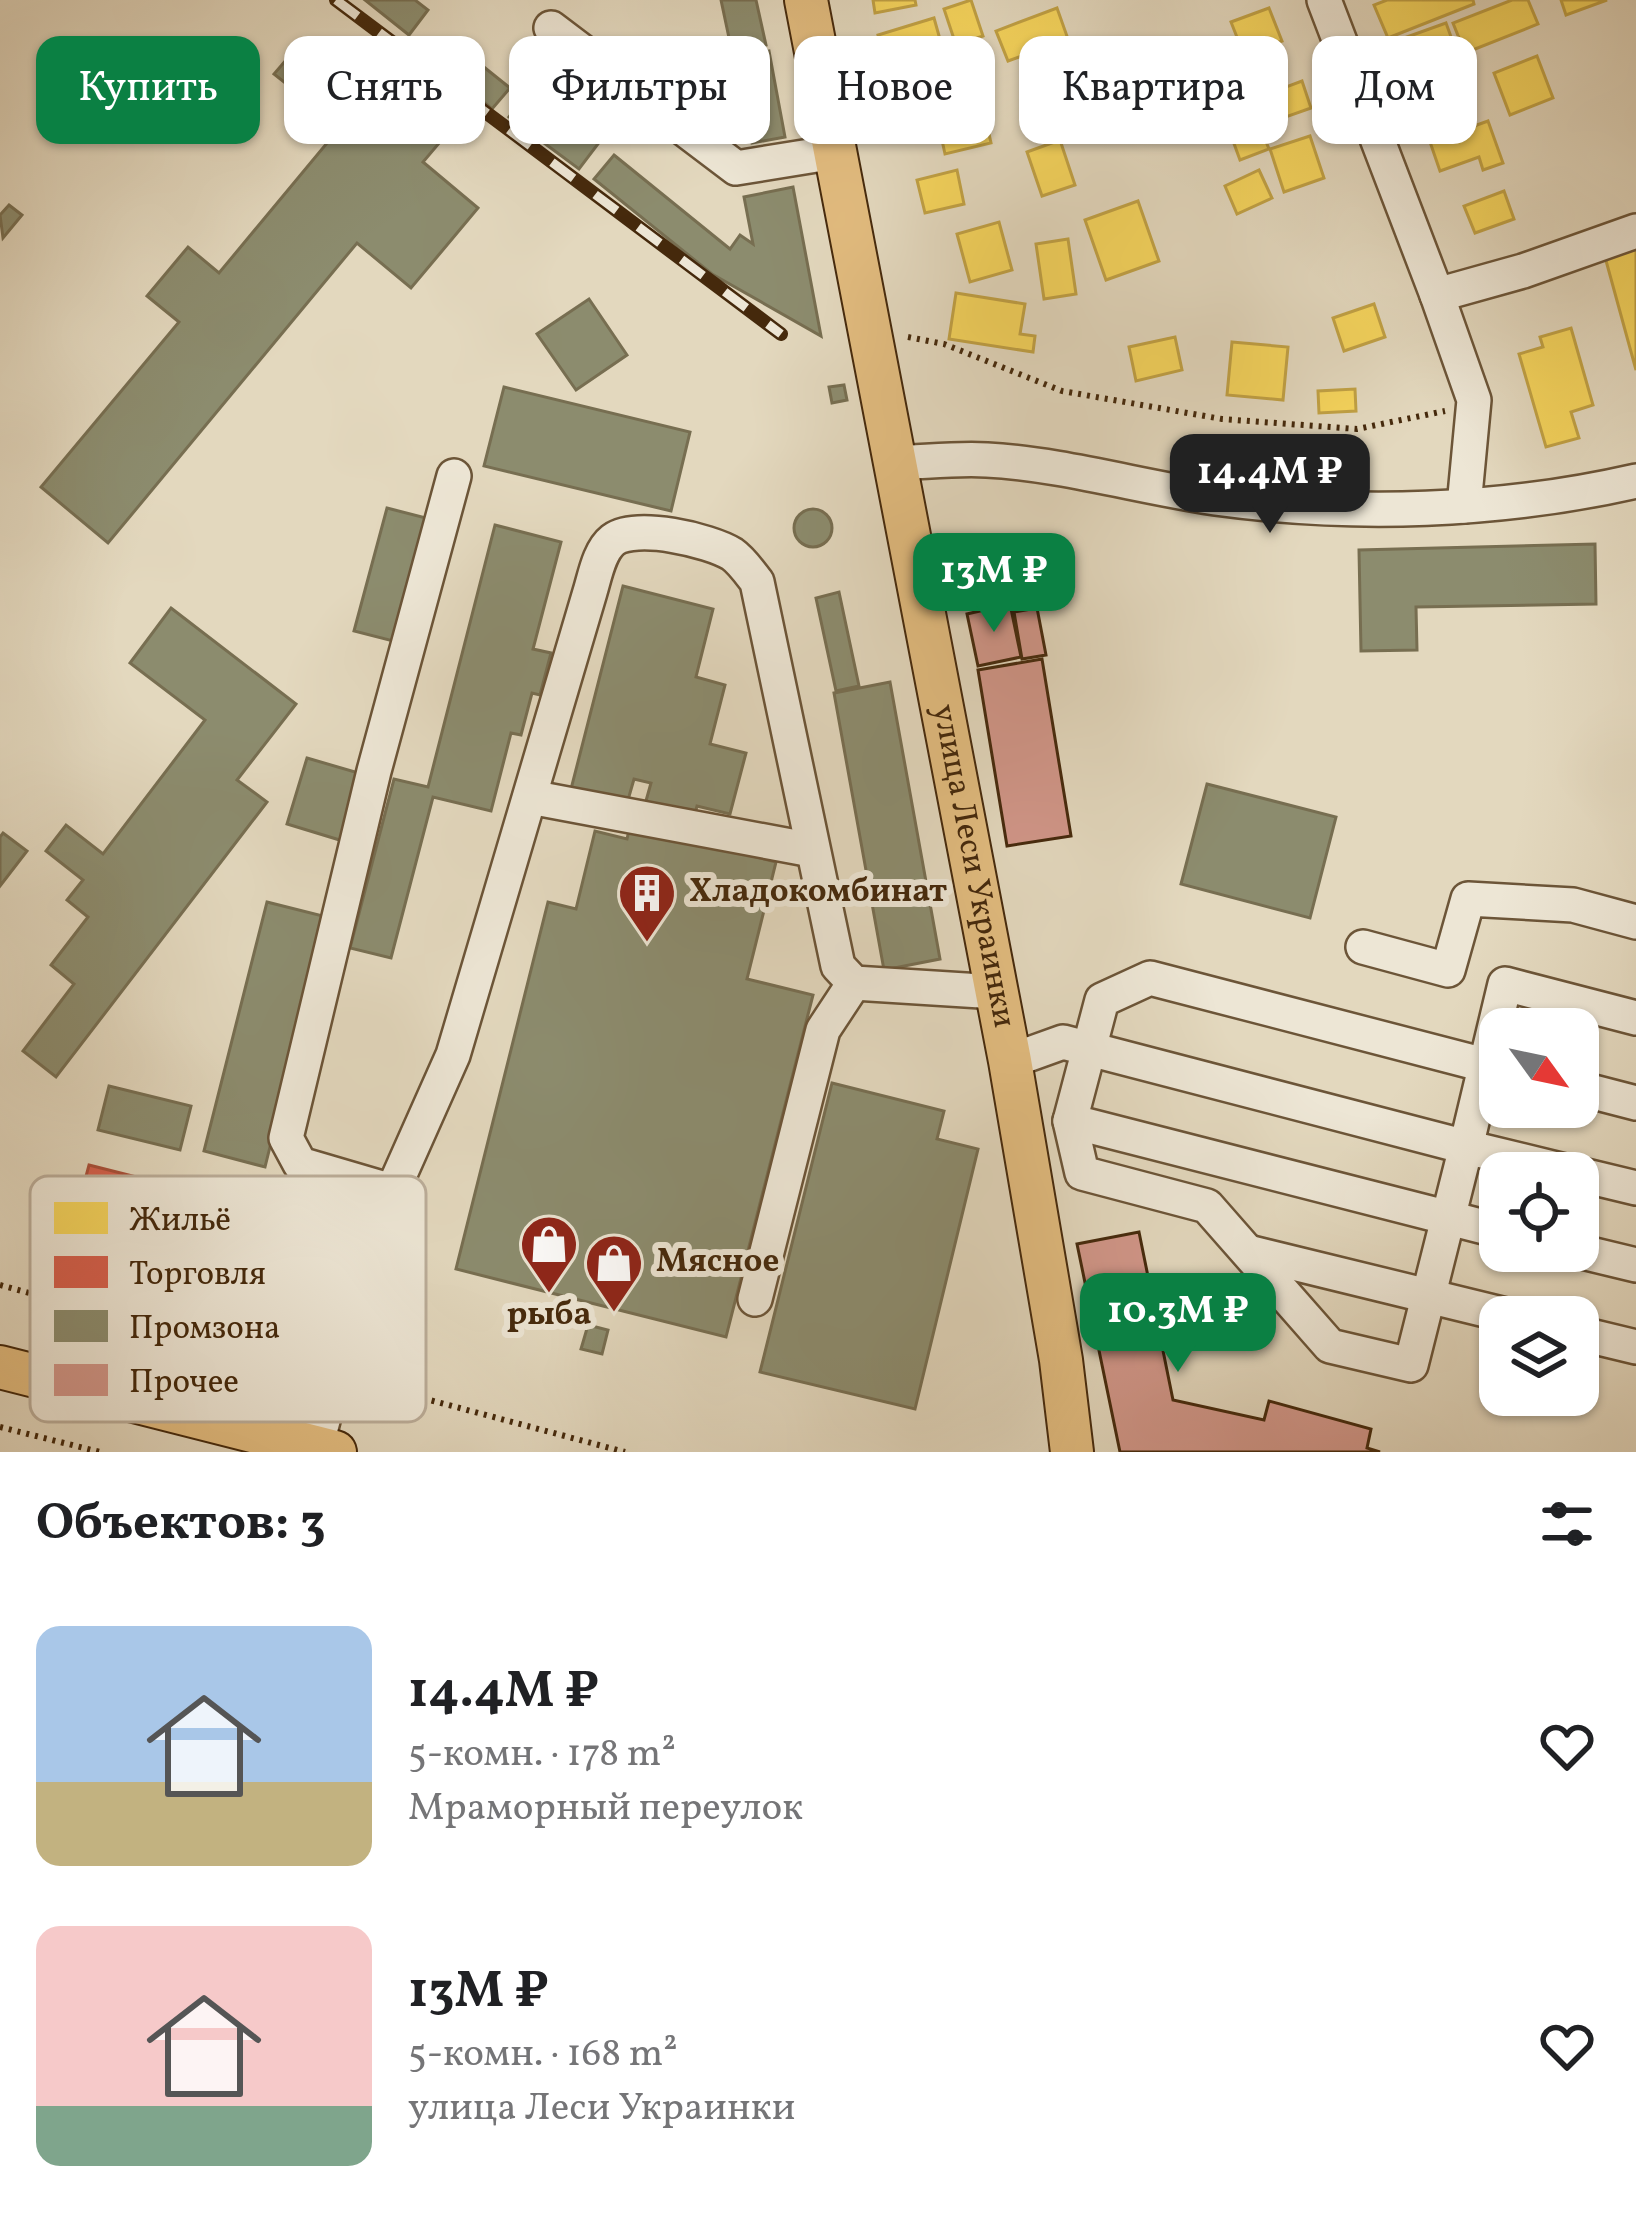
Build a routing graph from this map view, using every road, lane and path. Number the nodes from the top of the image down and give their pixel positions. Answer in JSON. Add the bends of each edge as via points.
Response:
{"nodes":[{"id":1,"x":806,"y":0,"type":"edge"},
{"id":2,"x":1324,"y":0,"type":"edge"},
{"id":3,"x":551,"y":28,"type":"dead end"},
{"id":4,"x":835,"y":152,"type":"junction"},
{"id":5,"x":1636,"y":230,"type":"edge"},
{"id":6,"x":1437,"y":295,"type":"junction"},
{"id":7,"x":870,"y":329,"type":"junction"},
{"id":8,"x":1474,"y":400,"type":"junction"},
{"id":9,"x":895,"y":463,"type":"junction"},
{"id":10,"x":454,"y":476,"type":"dead end"},
{"id":11,"x":1636,"y":481,"type":"edge"},
{"id":12,"x":1464,"y":506,"type":"junction"},
{"id":13,"x":530,"y":797,"type":"junction"},
{"id":14,"x":812,"y":850,"type":"junction"},
{"id":15,"x":1636,"y":922,"type":"edge"},
{"id":16,"x":1363,"y":947,"type":"dead end"},
{"id":17,"x":1448,"y":970,"type":"junction"},
{"id":18,"x":854,"y":983,"type":"junction"},
{"id":19,"x":1504,"y":984,"type":"junction"},
{"id":20,"x":997,"y":992,"type":"junction"},
{"id":21,"x":1501,"y":1008,"type":"edge"},
{"id":22,"x":1636,"y":1018,"type":"edge"},
{"id":23,"x":1088,"y":1048,"type":"junction"},
{"id":24,"x":1010,"y":1061,"type":"junction"},
{"id":25,"x":1479,"y":1063,"type":"edge"},
{"id":26,"x":1599,"y":1093,"type":"edge"},
{"id":27,"x":1636,"y":1103,"type":"edge"},
{"id":28,"x":1479,"y":1108,"type":"edge"},
{"id":29,"x":1070,"y":1121,"type":"junction"},
{"id":30,"x":1466,"y":1147,"type":"junction"},
{"id":31,"x":1175,"y":1148,"type":"junction"},
{"id":32,"x":1486,"y":1152,"type":"edge"},
{"id":33,"x":341,"y":1176,"type":"edge"},
{"id":34,"x":399,"y":1176,"type":"edge"},
{"id":35,"x":1599,"y":1180,"type":"edge"},
{"id":36,"x":1636,"y":1188,"type":"edge"},
{"id":37,"x":1163,"y":1194,"type":"junction"},
{"id":38,"x":1448,"y":1218,"type":"junction"},
{"id":39,"x":1479,"y":1226,"type":"edge"},
{"id":40,"x":1248,"y":1252,"type":"junction"},
{"id":41,"x":1599,"y":1256,"type":"edge"},
{"id":42,"x":1636,"y":1265,"type":"edge"},
{"id":43,"x":1429,"y":1296,"type":"junction"},
{"id":44,"x":755,"y":1299,"type":"dead end"},
{"id":45,"x":1479,"y":1308,"type":"edge"},
{"id":46,"x":1599,"y":1338,"type":"edge"},
{"id":47,"x":1636,"y":1347,"type":"edge"},
{"id":48,"x":0,"y":1367,"type":"edge"},
{"id":49,"x":30,"y":1375,"type":"edge"},
{"id":50,"x":216,"y":1422,"type":"edge"},
{"id":51,"x":0,"y":1426,"type":"edge"},
{"id":52,"x":326,"y":1450,"type":"edge"},
{"id":53,"x":100,"y":1452,"type":"edge"},
{"id":54,"x":1072,"y":1452,"type":"edge"}],
"edges":[{"from":1,"to":4,"type":"main road","name":"улица Леси Украинки"},
{"from":2,"to":6,"type":"street"},
{"from":3,"to":4,"type":"street","via":[[736,168]]},
{"from":4,"to":7,"type":"main road","name":"улица Леси Украинки"},
{"from":5,"to":6,"type":"street"},
{"from":6,"to":8,"type":"street"},
{"from":7,"to":8,"type":"path","via":[[944,344],[1062,391],[1222,419],[1357,429]]},
{"from":7,"to":9,"type":"main road","name":"улица Леси Украинки"},
{"from":8,"to":12,"type":"street"},
{"from":9,"to":12,"type":"street","via":[[988,460],[1241,500]]},
{"from":9,"to":20,"type":"main road","name":"улица Леси Украинки"},
{"from":10,"to":33,"type":"street","via":[[286,1138],[300,1164]]},
{"from":11,"to":12,"type":"street"},
{"from":13,"to":14,"type":"street"},
{"from":13,"to":14,"type":"street","via":[[603,553],[614,539],[638,532],[707,542],[737,557],[757,582]]},
{"from":13,"to":34,"type":"street","via":[[453,1055]]},
{"from":14,"to":18,"type":"street","via":[[838,966]]},
{"from":15,"to":17,"type":"street","via":[[1573,905],[1468,899]]},
{"from":16,"to":17,"type":"street"},
{"from":17,"to":19,"type":"street"},
{"from":18,"to":20,"type":"street"},
{"from":18,"to":44,"type":"street","via":[[824,1030]]},
{"from":19,"to":21,"type":"street"},
{"from":19,"to":22,"type":"street"},
{"from":20,"to":24,"type":"main road","name":"улица Леси Украинки"},
{"from":23,"to":24,"type":"street","via":[[1063,1042]]},
{"from":23,"to":25,"type":"street","via":[[1102,1000],[1150,978]]},
{"from":23,"to":29,"type":"street"},
{"from":23,"to":30,"type":"street"},
{"from":24,"to":54,"type":"main road","name":"улица Леси Украинки"},
{"from":26,"to":27,"type":"street"},
{"from":28,"to":30,"type":"street"},
{"from":29,"to":31,"type":"street"},
{"from":29,"to":37,"type":"street","via":[[1082,1173]]},
{"from":30,"to":32,"type":"street"},
{"from":30,"to":38,"type":"street"},
{"from":31,"to":37,"type":"street"},
{"from":31,"to":38,"type":"street"},
{"from":35,"to":36,"type":"street"},
{"from":37,"to":40,"type":"street","via":[[1208,1206]]},
{"from":38,"to":39,"type":"street"},
{"from":38,"to":43,"type":"street"},
{"from":40,"to":43,"type":"street"},
{"from":40,"to":43,"type":"street","via":[[1330,1346],[1411,1365]]},
{"from":41,"to":42,"type":"street"},
{"from":43,"to":45,"type":"street"},
{"from":46,"to":47,"type":"street"},
{"from":48,"to":49,"type":"main road"},
{"from":50,"to":52,"type":"main road"},
{"from":51,"to":53,"type":"path"}]}
